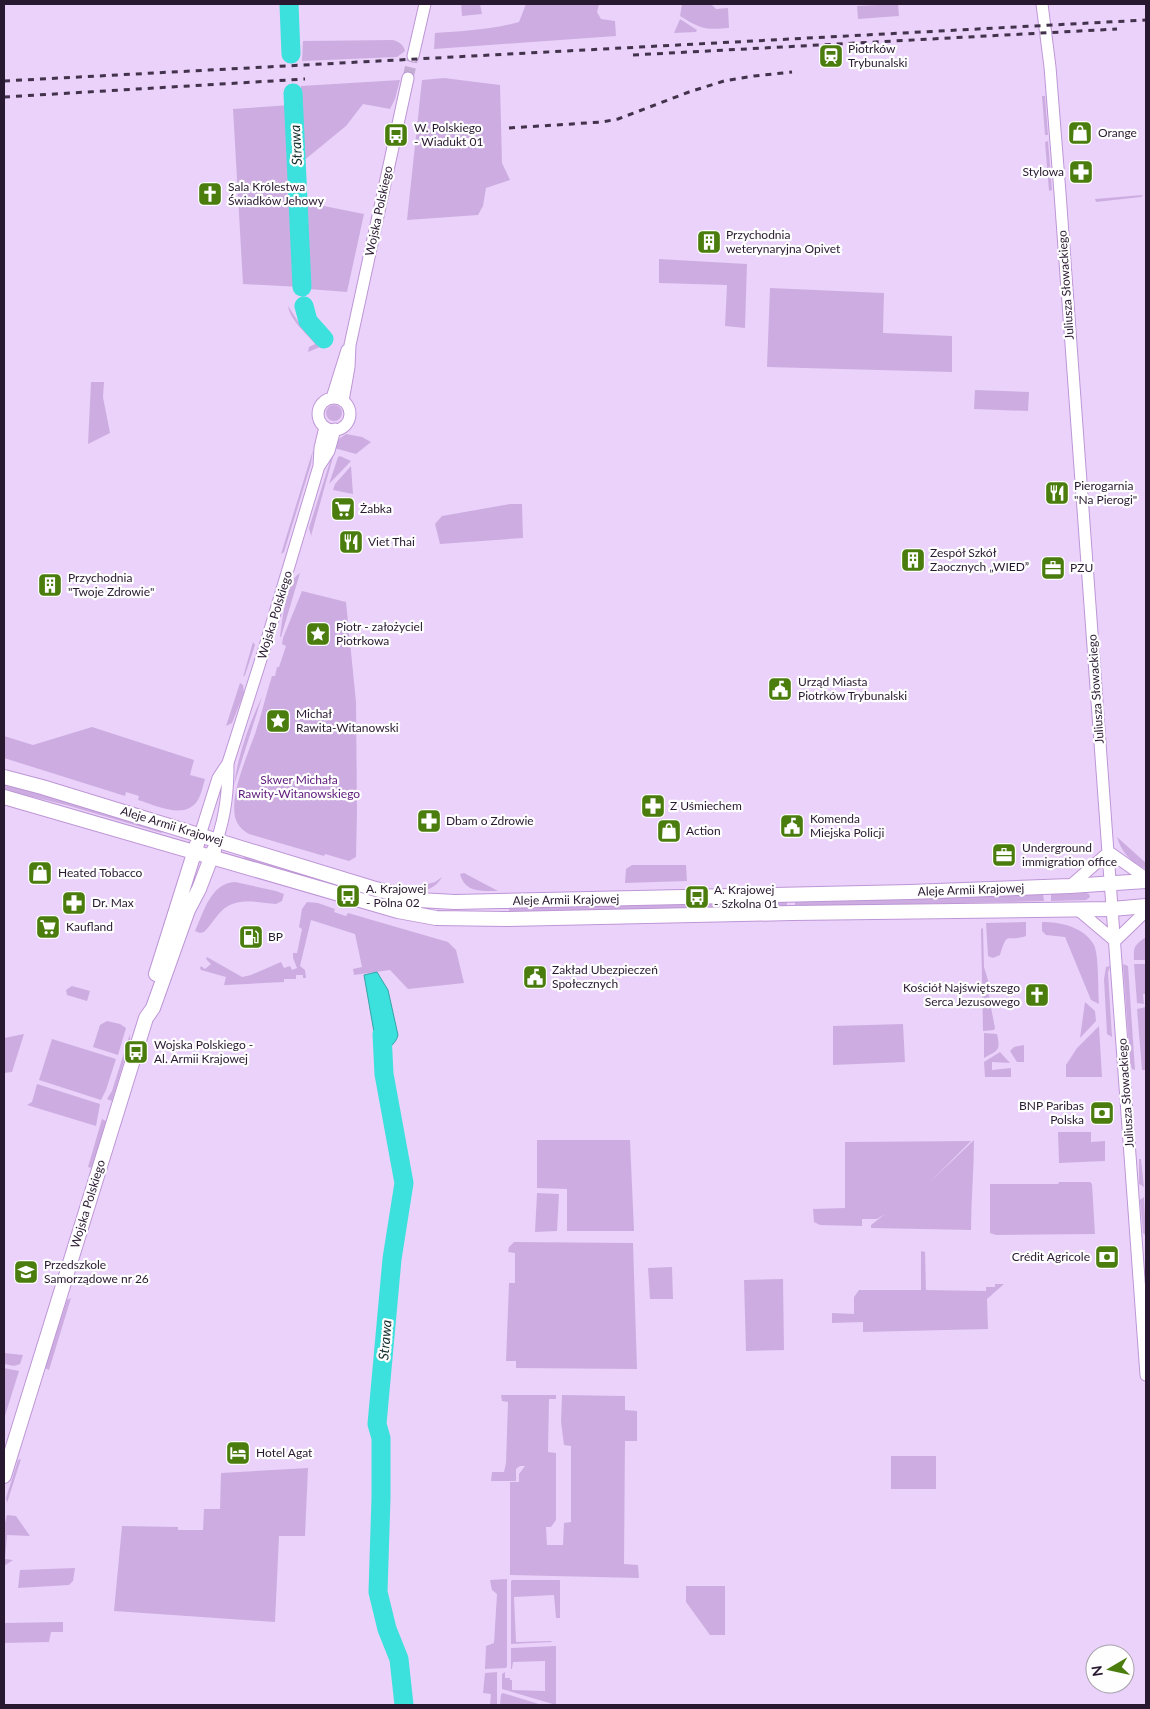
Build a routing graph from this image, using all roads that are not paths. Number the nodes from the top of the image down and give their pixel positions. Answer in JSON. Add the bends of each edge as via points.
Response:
{"nodes":[{"id":1,"x":425,"y":4,"type":"edge"},
{"id":2,"x":1042,"y":4,"type":"edge"},
{"id":3,"x":413,"y":56,"type":"tunnel mouth"},
{"id":4,"x":408,"y":78,"type":"tunnel mouth"},
{"id":5,"x":337,"y":399,"type":"junction"},
{"id":6,"x":330,"y":428,"type":"junction"},
{"id":7,"x":228,"y":762,"type":"junction"},
{"id":8,"x":4,"y":777,"type":"edge"},
{"id":9,"x":4,"y":797,"type":"edge"},
{"id":10,"x":200,"y":835,"type":"junction"},
{"id":11,"x":217,"y":840,"type":"junction"},
{"id":12,"x":1109,"y":852,"type":"junction"},
{"id":13,"x":195,"y":853,"type":"junction"},
{"id":14,"x":211,"y":858,"type":"junction"},
{"id":15,"x":1146,"y":879,"type":"edge"},
{"id":16,"x":1111,"y":883,"type":"junction"},
{"id":17,"x":1070,"y":886,"type":"junction"},
{"id":18,"x":1146,"y":906,"type":"edge"},
{"id":19,"x":1077,"y":909,"type":"junction"},
{"id":20,"x":1112,"y":909,"type":"junction"},
{"id":21,"x":1146,"y":911,"type":"edge"},
{"id":22,"x":1115,"y":941,"type":"junction"},
{"id":23,"x":146,"y":1018,"type":"junction"},
{"id":24,"x":1146,"y":1375,"type":"edge"},
{"id":25,"x":4,"y":1476,"type":"edge"}],
"edges":[{"from":1,"to":3,"type":"street"},
{"from":2,"to":12,"type":"street","name":"Juliusza Słowackiego","via":[[1055,125]]},
{"from":4,"to":5,"type":"street","name":"Wojska Polskiego","via":[[350,345],[350,367]]},
{"from":5,"to":6,"type":"street","via":[[324,402],[319,409],[318,418]]},
{"from":5,"to":6,"type":"street","via":[[349,410],[349,418],[344,426]]},
{"from":6,"to":7,"type":"street","name":"Wojska Polskiego","via":[[329,451],[319,466]]},
{"from":7,"to":10,"type":"street","name":"Wojska Polskiego","via":[[218,778]]},
{"from":7,"to":11,"type":"street","name":"Wojska Polskiego","via":[[227,804]]},
{"from":8,"to":10,"type":"main road","name":"Aleje Armii Krajowej"},
{"from":9,"to":13,"type":"main road","name":"Aleje Armii Krajowej"},
{"from":10,"to":11,"type":"main road","name":"Aleje Armii Krajowej"},
{"from":10,"to":13,"type":"main road","name":"Wojska Polskiego"},
{"from":11,"to":14,"type":"main road","name":"Wojska Polskiego"},
{"from":11,"to":17,"type":"main road","name":"Aleje Armii Krajowej","via":[[387,892],[437,902]]},
{"from":12,"to":15,"type":"street"},
{"from":12,"to":16,"type":"street","name":"Juliusza Słowackiego"},
{"from":12,"to":17,"type":"street"},
{"from":13,"to":14,"type":"main road","name":"Aleje Armii Krajowej"},
{"from":13,"to":23,"type":"main road","name":"Wojska Polskiego","via":[[146,1006]]},
{"from":14,"to":19,"type":"main road","name":"Aleje Armii Krajowej","via":[[398,911],[451,919]]},
{"from":14,"to":23,"type":"main road","name":"Wojska Polskiego","via":[[188,910],[153,1008]]},
{"from":15,"to":16,"type":"main road","name":"Aleje Armii Krajowej"},
{"from":16,"to":17,"type":"main road","name":"Aleje Armii Krajowej"},
{"from":16,"to":20,"type":"street","name":"Juliusza Słowackiego"},
{"from":18,"to":20,"type":"main road","name":"Aleje Armii Krajowej"},
{"from":19,"to":20,"type":"main road","name":"Aleje Armii Krajowej"},
{"from":19,"to":22,"type":"street"},
{"from":20,"to":22,"type":"street","name":"Juliusza Słowackiego"},
{"from":21,"to":22,"type":"street"},
{"from":22,"to":24,"type":"street","name":"Juliusza Słowackiego"},
{"from":23,"to":25,"type":"main road","name":"Wojska Polskiego"}]}
